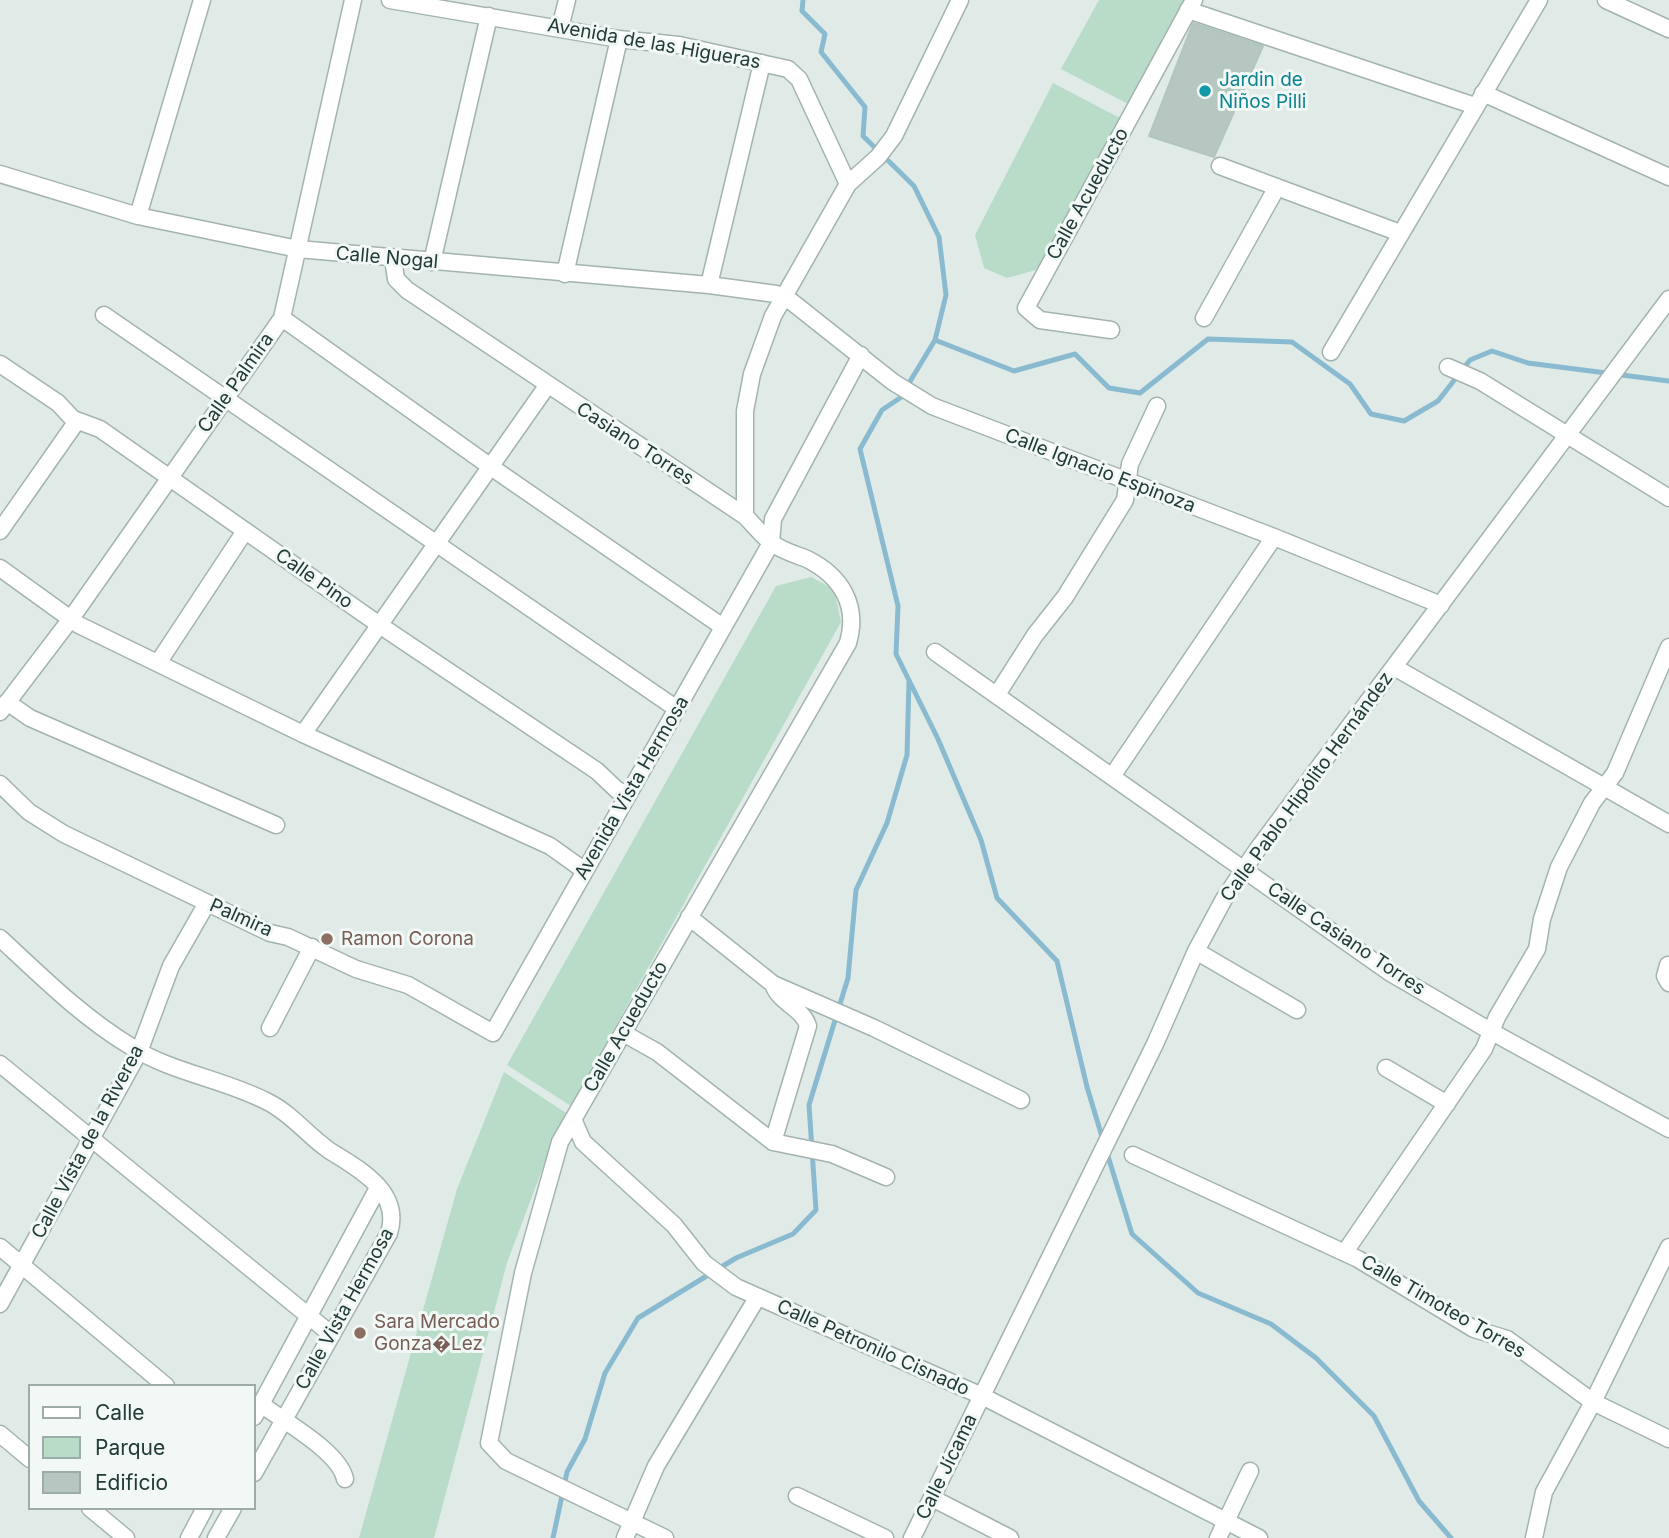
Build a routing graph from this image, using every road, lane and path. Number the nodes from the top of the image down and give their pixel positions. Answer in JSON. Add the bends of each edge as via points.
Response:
{"nodes":[{"id":1,"x":202,"y":0,"type":"edge"},
{"id":2,"x":353,"y":0,"type":"edge"},
{"id":3,"x":390,"y":0,"type":"edge"},
{"id":4,"x":568,"y":0,"type":"edge"},
{"id":5,"x":960,"y":0,"type":"edge"},
{"id":6,"x":1539,"y":0,"type":"edge"},
{"id":7,"x":1606,"y":0,"type":"edge"},
{"id":8,"x":1191,"y":5,"type":"edge"},
{"id":9,"x":489,"y":16,"type":"junction"},
{"id":10,"x":560,"y":28,"type":"junction"},
{"id":11,"x":1669,"y":29,"type":"edge"},
{"id":12,"x":619,"y":39,"type":"junction"},
{"id":13,"x":762,"y":63,"type":"junction"},
{"id":14,"x":1479,"y":100,"type":"junction"},
{"id":15,"x":1220,"y":166,"type":"dead end"},
{"id":16,"x":0,"y":174,"type":"edge"},
{"id":17,"x":1669,"y":177,"type":"edge"},
{"id":18,"x":848,"y":184,"type":"junction"},
{"id":19,"x":1278,"y":187,"type":"junction"},
{"id":20,"x":138,"y":216,"type":"junction"},
{"id":21,"x":1400,"y":233,"type":"junction"},
{"id":22,"x":298,"y":249,"type":"junction"},
{"id":23,"x":393,"y":259,"type":"junction"},
{"id":24,"x":432,"y":262,"type":"junction"},
{"id":25,"x":565,"y":274,"type":"junction"},
{"id":26,"x":709,"y":285,"type":"junction"},
{"id":27,"x":782,"y":296,"type":"junction"},
{"id":28,"x":1669,"y":299,"type":"edge"},
{"id":29,"x":104,"y":315,"type":"dead end"},
{"id":30,"x":282,"y":318,"type":"junction"},
{"id":31,"x":1204,"y":318,"type":"dead end"},
{"id":32,"x":1111,"y":330,"type":"dead end"},
{"id":33,"x":1331,"y":352,"type":"dead end"},
{"id":34,"x":861,"y":355,"type":"junction"},
{"id":35,"x":0,"y":364,"type":"edge"},
{"id":36,"x":1449,"y":368,"type":"dead end"},
{"id":37,"x":547,"y":386,"type":"junction"},
{"id":38,"x":225,"y":398,"type":"junction"},
{"id":39,"x":1157,"y":406,"type":"dead end"},
{"id":40,"x":77,"y":421,"type":"junction"},
{"id":41,"x":1569,"y":435,"type":"junction"},
{"id":42,"x":491,"y":467,"type":"junction"},
{"id":43,"x":168,"y":478,"type":"junction"},
{"id":44,"x":1128,"y":481,"type":"junction"},
{"id":45,"x":1669,"y":498,"type":"edge"},
{"id":46,"x":745,"y":516,"type":"junction"},
{"id":47,"x":0,"y":531,"type":"edge"},
{"id":48,"x":245,"y":531,"type":"junction"},
{"id":49,"x":1274,"y":537,"type":"junction"},
{"id":50,"x":771,"y":543,"type":"junction"},
{"id":51,"x":438,"y":545,"type":"junction"},
{"id":52,"x":0,"y":568,"type":"edge"},
{"id":53,"x":1441,"y":605,"type":"junction"},
{"id":54,"x":70,"y":620,"type":"junction"},
{"id":55,"x":381,"y":626,"type":"junction"},
{"id":56,"x":723,"y":627,"type":"junction"},
{"id":57,"x":848,"y":643,"type":"joint"},
{"id":58,"x":1669,"y":647,"type":"edge"},
{"id":59,"x":935,"y":652,"type":"dead end"},
{"id":60,"x":158,"y":663,"type":"junction"},
{"id":61,"x":1394,"y":667,"type":"junction"},
{"id":62,"x":998,"y":693,"type":"junction"},
{"id":63,"x":4,"y":707,"type":"edge"},
{"id":64,"x":677,"y":709,"type":"junction"},
{"id":65,"x":303,"y":734,"type":"junction"},
{"id":66,"x":1113,"y":775,"type":"junction"},
{"id":67,"x":0,"y":784,"type":"edge"},
{"id":68,"x":1604,"y":789,"type":"junction"},
{"id":69,"x":628,"y":794,"type":"junction"},
{"id":70,"x":1669,"y":824,"type":"edge"},
{"id":71,"x":276,"y":825,"type":"dead end"},
{"id":72,"x":1243,"y":870,"type":"junction"},
{"id":73,"x":585,"y":871,"type":"junction"},
{"id":74,"x":206,"y":903,"type":"junction"},
{"id":75,"x":689,"y":917,"type":"junction"},
{"id":76,"x":0,"y":938,"type":"edge"},
{"id":77,"x":312,"y":947,"type":"junction"},
{"id":78,"x":1196,"y":951,"type":"junction"},
{"id":79,"x":1668,"y":965,"type":"edge"},
{"id":80,"x":1669,"y":983,"type":"edge"},
{"id":81,"x":779,"y":987,"type":"junction"},
{"id":82,"x":1297,"y":1010,"type":"dead end"},
{"id":83,"x":270,"y":1028,"type":"dead end"},
{"id":84,"x":623,"y":1032,"type":"junction"},
{"id":85,"x":1492,"y":1032,"type":"junction"},
{"id":86,"x":493,"y":1033,"type":"joint"},
{"id":87,"x":139,"y":1052,"type":"junction"},
{"id":88,"x":0,"y":1064,"type":"edge"},
{"id":89,"x":1386,"y":1068,"type":"dead end"},
{"id":90,"x":1021,"y":1100,"type":"dead end"},
{"id":91,"x":1447,"y":1104,"type":"junction"},
{"id":92,"x":573,"y":1119,"type":"junction"},
{"id":93,"x":1668,"y":1124,"type":"edge"},
{"id":94,"x":90,"y":1141,"type":"junction"},
{"id":95,"x":773,"y":1142,"type":"junction"},
{"id":96,"x":1133,"y":1155,"type":"dead end"},
{"id":97,"x":886,"y":1177,"type":"dead end"},
{"id":98,"x":378,"y":1188,"type":"junction"},
{"id":99,"x":0,"y":1247,"type":"edge"},
{"id":100,"x":1669,"y":1247,"type":"edge"},
{"id":101,"x":1345,"y":1252,"type":"junction"},
{"id":102,"x":22,"y":1265,"type":"junction"},
{"id":103,"x":757,"y":1298,"type":"junction"},
{"id":104,"x":0,"y":1304,"type":"edge"},
{"id":105,"x":309,"y":1317,"type":"junction"},
{"id":106,"x":332,"y":1335,"type":"junction"},
{"id":107,"x":164,"y":1384,"type":"edge"},
{"id":108,"x":982,"y":1396,"type":"junction"},
{"id":109,"x":1593,"y":1402,"type":"junction"},
{"id":110,"x":257,"y":1411,"type":"edge"},
{"id":111,"x":283,"y":1421,"type":"junction"},
{"id":112,"x":0,"y":1434,"type":"edge"},
{"id":113,"x":1669,"y":1439,"type":"edge"},
{"id":114,"x":28,"y":1457,"type":"edge"},
{"id":115,"x":256,"y":1469,"type":"edge"},
{"id":116,"x":1250,"y":1471,"type":"dead end"},
{"id":117,"x":345,"y":1479,"type":"dead end"},
{"id":118,"x":797,"y":1496,"type":"dead end"},
{"id":119,"x":932,"y":1498,"type":"junction"},
{"id":120,"x":92,"y":1510,"type":"edge"},
{"id":121,"x":204,"y":1510,"type":"edge"},
{"id":122,"x":232,"y":1510,"type":"edge"},
{"id":123,"x":632,"y":1521,"type":"junction"},
{"id":124,"x":1226,"y":1522,"type":"junction"},
{"id":125,"x":126,"y":1538,"type":"edge"},
{"id":126,"x":189,"y":1538,"type":"edge"},
{"id":127,"x":216,"y":1538,"type":"edge"},
{"id":128,"x":625,"y":1538,"type":"edge"},
{"id":129,"x":665,"y":1538,"type":"edge"},
{"id":130,"x":885,"y":1538,"type":"edge"},
{"id":131,"x":912,"y":1538,"type":"edge"},
{"id":132,"x":1010,"y":1538,"type":"edge"},
{"id":133,"x":1218,"y":1538,"type":"edge"},
{"id":134,"x":1259,"y":1538,"type":"edge"},
{"id":135,"x":1534,"y":1538,"type":"edge"}],
"edges":[{"from":1,"to":20,"type":"street"},
{"from":2,"to":22,"type":"street","name":"Calle Palmira"},
{"from":3,"to":9,"type":"street","name":"Avenida de las Higueras"},
{"from":4,"to":10,"type":"street"},
{"from":5,"to":18,"type":"street","via":[[881,155]]},
{"from":6,"to":14,"type":"street"},
{"from":7,"to":11,"type":"street"},
{"from":8,"to":14,"type":"street"},
{"from":8,"to":32,"type":"street","name":"Calle Acueducto","via":[[1026,308],[1040,320]]},
{"from":9,"to":10,"type":"street","name":"Avenida de las Higueras"},
{"from":9,"to":24,"type":"street"},
{"from":10,"to":12,"type":"street","name":"Avenida de las Higueras"},
{"from":12,"to":13,"type":"street","name":"Avenida de las Higueras","via":[[679,45]]},
{"from":12,"to":25,"type":"street"},
{"from":13,"to":18,"type":"street","name":"Avenida de las Higueras","via":[[788,69],[799,79]]},
{"from":13,"to":26,"type":"street"},
{"from":14,"to":17,"type":"street"},
{"from":14,"to":21,"type":"street"},
{"from":15,"to":19,"type":"street"},
{"from":16,"to":20,"type":"street","name":"Calle Nogal"},
{"from":18,"to":27,"type":"street"},
{"from":19,"to":21,"type":"street"},
{"from":19,"to":31,"type":"street"},
{"from":20,"to":22,"type":"street","name":"Calle Nogal"},
{"from":21,"to":33,"type":"street"},
{"from":22,"to":23,"type":"street","name":"Calle Nogal"},
{"from":22,"to":30,"type":"street","name":"Calle Palmira"},
{"from":23,"to":24,"type":"street","name":"Calle Nogal"},
{"from":23,"to":37,"type":"street","name":"Casiano Torres","via":[[396,279],[407,290]]},
{"from":24,"to":25,"type":"street","name":"Calle Nogal"},
{"from":25,"to":26,"type":"street","name":"Calle Nogal"},
{"from":26,"to":27,"type":"street","name":"Calle Nogal"},
{"from":27,"to":34,"type":"street","name":"Calle Ignacio Espinoza"},
{"from":27,"to":46,"type":"street","via":[[756,358],[748,393]]},
{"from":28,"to":41,"type":"street","name":"Calle Pablo Hipólito Hernández"},
{"from":29,"to":38,"type":"street"},
{"from":30,"to":38,"type":"street","name":"Calle Palmira"},
{"from":30,"to":42,"type":"street"},
{"from":34,"to":44,"type":"street","name":"Calle Ignacio Espinoza","via":[[914,396]]},
{"from":34,"to":50,"type":"street","name":"Avenida Vista Hermosa","via":[[774,519]]},
{"from":35,"to":40,"type":"street","name":"Calle Pino","via":[[58,402]]},
{"from":36,"to":41,"type":"street"},
{"from":37,"to":42,"type":"street"},
{"from":37,"to":46,"type":"street","name":"Casiano Torres"},
{"from":38,"to":43,"type":"street","name":"Calle Palmira"},
{"from":38,"to":51,"type":"street"},
{"from":39,"to":44,"type":"street","via":[[1130,464]]},
{"from":40,"to":43,"type":"street","name":"Calle Pino","via":[[100,429]]},
{"from":40,"to":47,"type":"street"},
{"from":41,"to":45,"type":"street"},
{"from":41,"to":53,"type":"street","name":"Calle Pablo Hipólito Hernández"},
{"from":42,"to":51,"type":"street"},
{"from":42,"to":56,"type":"street"},
{"from":43,"to":48,"type":"street","name":"Calle Pino"},
{"from":43,"to":54,"type":"street","name":"Calle Palmira"},
{"from":44,"to":49,"type":"street","name":"Calle Ignacio Espinoza"},
{"from":44,"to":62,"type":"street","via":[[1125,500]]},
{"from":46,"to":50,"type":"street","name":"Casiano Torres"},
{"from":48,"to":55,"type":"street","name":"Calle Pino"},
{"from":48,"to":60,"type":"street"},
{"from":49,"to":53,"type":"street","name":"Calle Ignacio Espinoza"},
{"from":49,"to":66,"type":"street"},
{"from":50,"to":56,"type":"street","name":"Avenida Vista Hermosa"},
{"from":50,"to":57,"type":"street","name":"Casiano Torres","via":[[821,567],[842,585],[852,620]]},
{"from":51,"to":55,"type":"street"},
{"from":51,"to":64,"type":"street"},
{"from":52,"to":54,"type":"street"},
{"from":53,"to":61,"type":"street","name":"Calle Pablo Hipólito Hernández"},
{"from":54,"to":60,"type":"street"},
{"from":54,"to":63,"type":"street","name":"Calle Palmira"},
{"from":55,"to":65,"type":"street"},
{"from":55,"to":69,"type":"street","name":"Calle Pino"},
{"from":56,"to":64,"type":"street","name":"Avenida Vista Hermosa"},
{"from":57,"to":75,"type":"street","name":"Calle Acueducto"},
{"from":58,"to":68,"type":"street"},
{"from":59,"to":62,"type":"street","name":"Calle Casiano Torres"},
{"from":60,"to":65,"type":"street"},
{"from":61,"to":68,"type":"street"},
{"from":61,"to":72,"type":"street","name":"Calle Pablo Hipólito Hernández"},
{"from":62,"to":66,"type":"street","name":"Calle Casiano Torres"},
{"from":63,"to":71,"type":"street"},
{"from":64,"to":69,"type":"street","name":"Avenida Vista Hermosa"},
{"from":65,"to":73,"type":"street","via":[[550,846]]},
{"from":66,"to":72,"type":"street","name":"Calle Casiano Torres"},
{"from":67,"to":74,"type":"street","name":"Palmira","via":[[54,828]]},
{"from":68,"to":70,"type":"street"},
{"from":68,"to":85,"type":"street","via":[[1559,867],[1537,949]]},
{"from":69,"to":73,"type":"street","name":"Avenida Vista Hermosa"},
{"from":72,"to":78,"type":"street","name":"Calle Pablo Hipólito Hernández"},
{"from":72,"to":85,"type":"street","name":"Calle Casiano Torres","via":[[1389,972]]},
{"from":73,"to":86,"type":"street","name":"Avenida Vista Hermosa"},
{"from":74,"to":77,"type":"street","name":"Palmira"},
{"from":74,"to":87,"type":"street","name":"Calle Vista de la Riverea","via":[[171,967]]},
{"from":75,"to":81,"type":"street"},
{"from":75,"to":84,"type":"street","name":"Calle Acueducto"},
{"from":76,"to":87,"type":"street","via":[[75,1009]]},
{"from":77,"to":83,"type":"street"},
{"from":77,"to":86,"type":"street","name":"Palmira","via":[[356,969],[408,985]]},
{"from":78,"to":82,"type":"street"},
{"from":78,"to":108,"type":"street","name":"Calle Pablo Hipólito Hernández"},
{"from":79,"to":80,"type":"street","via":[[1665,975]]},
{"from":81,"to":90,"type":"street"},
{"from":81,"to":95,"type":"street","via":[[778,996],[806,1018],[808,1026]]},
{"from":84,"to":92,"type":"street","name":"Calle Acueducto"},
{"from":84,"to":95,"type":"street","via":[[657,1052]]},
{"from":85,"to":91,"type":"street"},
{"from":85,"to":93,"type":"street","name":"Calle Casiano Torres"},
{"from":87,"to":94,"type":"street","name":"Calle Vista de la Riverea"},
{"from":87,"to":98,"type":"street","via":[[279,1108],[324,1147],[363,1170]]},
{"from":88,"to":94,"type":"street"},
{"from":89,"to":91,"type":"street"},
{"from":91,"to":101,"type":"street"},
{"from":92,"to":103,"type":"street","name":"Calle Petronilo Cisnado","via":[[583,1142],[674,1225],[704,1263]]},
{"from":92,"to":123,"type":"street","name":"Calle Acueducto","via":[[560,1142],[523,1273],[489,1443],[506,1461]]},
{"from":94,"to":102,"type":"street","name":"Calle Vista de la Riverea"},
{"from":94,"to":105,"type":"street"},
{"from":95,"to":97,"type":"street","via":[[818,1151]]},
{"from":96,"to":101,"type":"street","name":"Calle Timoteo Torres"},
{"from":98,"to":105,"type":"street","name":"Calle Vista Hermosa"},
{"from":98,"to":106,"type":"street","name":"Calle Vista Hermosa","via":[[393,1216],[389,1233]]},
{"from":99,"to":102,"type":"street"},
{"from":100,"to":109,"type":"street"},
{"from":101,"to":109,"type":"street","name":"Calle Timoteo Torres","via":[[1474,1329],[1507,1339]]},
{"from":102,"to":104,"type":"street","name":"Calle Vista de la Riverea"},
{"from":102,"to":107,"type":"street"},
{"from":103,"to":108,"type":"street","name":"Calle Petronilo Cisnado"},
{"from":103,"to":123,"type":"street","via":[[656,1466]]},
{"from":105,"to":106,"type":"street"},
{"from":105,"to":110,"type":"street","name":"Calle Vista Hermosa"},
{"from":106,"to":111,"type":"street","name":"Calle Vista Hermosa"},
{"from":108,"to":119,"type":"street","name":"Calle Jícama"},
{"from":108,"to":124,"type":"street","name":"Calle Petronilo Cisnado"},
{"from":109,"to":113,"type":"street","name":"Calle Timoteo Torres"},
{"from":109,"to":135,"type":"street","via":[[1544,1492]]},
{"from":110,"to":111,"type":"street"},
{"from":111,"to":115,"type":"street","name":"Calle Vista Hermosa"},
{"from":111,"to":117,"type":"street","via":[[330,1455]]},
{"from":112,"to":114,"type":"street"},
{"from":116,"to":124,"type":"street"},
{"from":118,"to":130,"type":"street"},
{"from":119,"to":131,"type":"street","name":"Calle Jícama"},
{"from":119,"to":132,"type":"street"},
{"from":120,"to":125,"type":"street"},
{"from":121,"to":126,"type":"street"},
{"from":122,"to":127,"type":"street"},
{"from":123,"to":128,"type":"street"},
{"from":123,"to":129,"type":"street"},
{"from":124,"to":133,"type":"street"},
{"from":124,"to":134,"type":"street","name":"Calle Petronilo Cisnado"}]}
